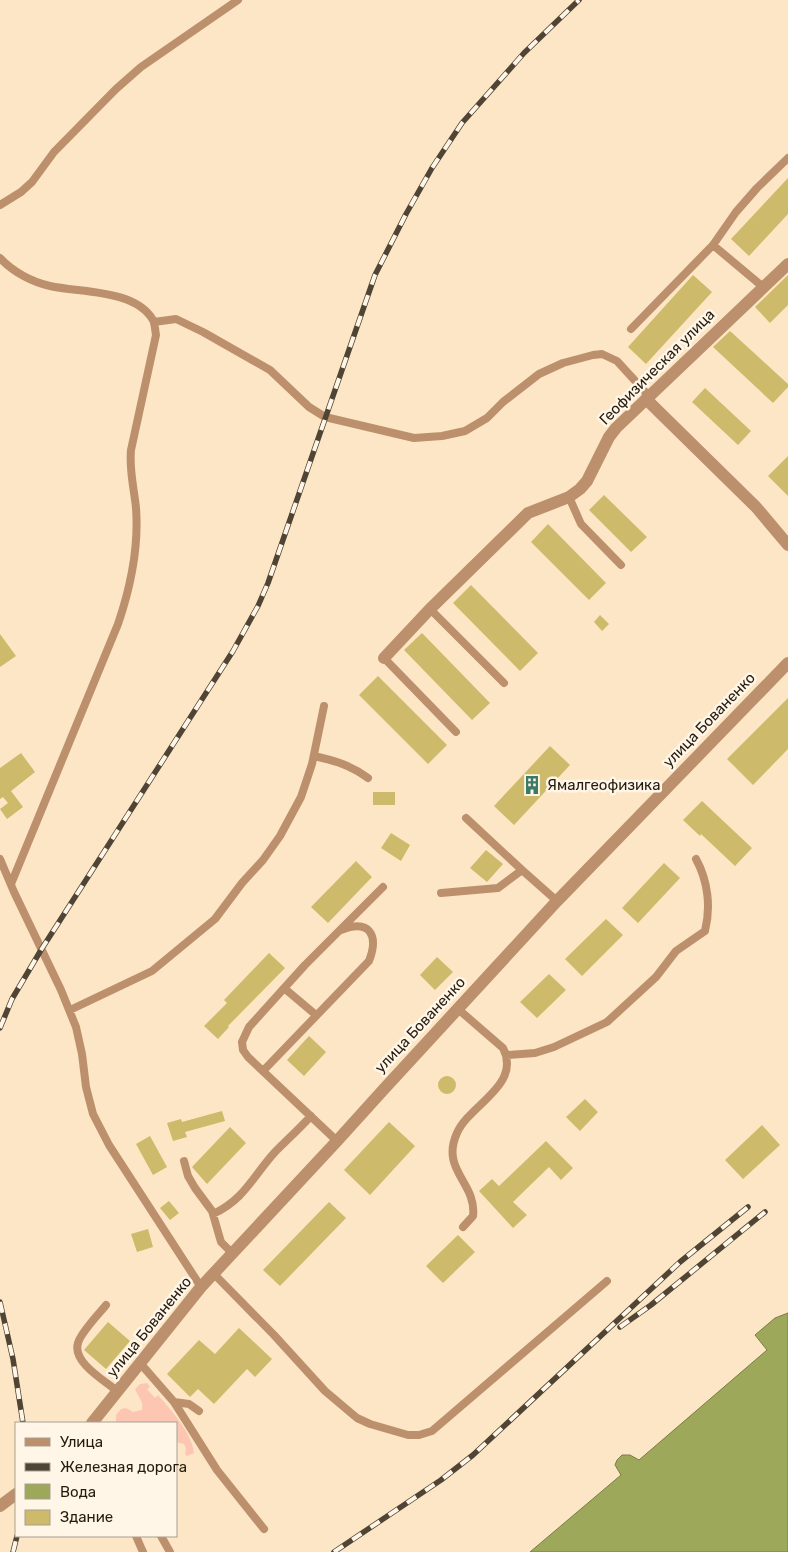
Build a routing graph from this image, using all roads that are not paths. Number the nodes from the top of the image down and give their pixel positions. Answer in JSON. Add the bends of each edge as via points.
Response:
{"nodes":[{"id":1,"x":238,"y":0,"type":"edge"},
{"id":2,"x":788,"y":158,"type":"edge"},
{"id":3,"x":0,"y":205,"type":"edge"},
{"id":4,"x":713,"y":245,"type":"junction"},
{"id":5,"x":0,"y":258,"type":"edge"},
{"id":6,"x":788,"y":264,"type":"edge"},
{"id":7,"x":763,"y":287,"type":"junction"},
{"id":8,"x":154,"y":322,"type":"junction"},
{"id":9,"x":631,"y":329,"type":"dead end"},
{"id":10,"x":647,"y":397,"type":"junction"},
{"id":11,"x":569,"y":497,"type":"junction"},
{"id":12,"x":788,"y":545,"type":"edge"},
{"id":13,"x":622,"y":565,"type":"dead end"},
{"id":14,"x":430,"y":609,"type":"junction"},
{"id":15,"x":384,"y":658,"type":"joint"},
{"id":16,"x":788,"y":663,"type":"edge"},
{"id":17,"x":504,"y":683,"type":"dead end"},
{"id":18,"x":324,"y":706,"type":"dead end"},
{"id":19,"x":456,"y":732,"type":"dead end"},
{"id":20,"x":314,"y":756,"type":"junction"},
{"id":21,"x":368,"y":778,"type":"dead end"},
{"id":22,"x":466,"y":818,"type":"dead end"},
{"id":23,"x":0,"y":859,"type":"edge"},
{"id":24,"x":696,"y":859,"type":"dead end"},
{"id":25,"x":522,"y":870,"type":"junction"},
{"id":26,"x":11,"y":884,"type":"junction"},
{"id":27,"x":383,"y":887,"type":"dead end"},
{"id":28,"x":442,"y":893,"type":"dead end"},
{"id":29,"x":557,"y":901,"type":"junction"},
{"id":30,"x":339,"y":930,"type":"junction"},
{"id":31,"x":284,"y":988,"type":"junction"},
{"id":32,"x":458,"y":1009,"type":"junction"},
{"id":33,"x":70,"y":1010,"type":"junction"},
{"id":34,"x":316,"y":1015,"type":"junction"},
{"id":35,"x":507,"y":1055,"type":"junction"},
{"id":36,"x":263,"y":1071,"type":"junction"},
{"id":37,"x":311,"y":1116,"type":"junction"},
{"id":38,"x":337,"y":1142,"type":"junction"},
{"id":39,"x":184,"y":1161,"type":"dead end"},
{"id":40,"x":213,"y":1214,"type":"junction"},
{"id":41,"x":463,"y":1227,"type":"dead end"},
{"id":42,"x":232,"y":1253,"type":"junction"},
{"id":43,"x":214,"y":1274,"type":"junction"},
{"id":44,"x":607,"y":1281,"type":"dead end"},
{"id":45,"x":201,"y":1287,"type":"junction"},
{"id":46,"x":106,"y":1305,"type":"dead end"},
{"id":47,"x":140,"y":1363,"type":"junction"},
{"id":48,"x":117,"y":1391,"type":"junction"},
{"id":49,"x":174,"y":1402,"type":"junction"},
{"id":50,"x":199,"y":1411,"type":"dead end"},
{"id":51,"x":93,"y":1422,"type":"edge"},
{"id":52,"x":15,"y":1495,"type":"edge"},
{"id":53,"x":0,"y":1506,"type":"edge"},
{"id":54,"x":264,"y":1528,"type":"dead end"},
{"id":55,"x":136,"y":1537,"type":"edge"},
{"id":56,"x":162,"y":1537,"type":"edge"},
{"id":57,"x":143,"y":1552,"type":"edge"},
{"id":58,"x":170,"y":1552,"type":"edge"}],
"edges":[{"from":1,"to":3,"type":"lane","via":[[116,88],[54,152],[32,182]]},
{"from":2,"to":4,"type":"lane","via":[[736,212]]},
{"from":4,"to":7,"type":"lane"},
{"from":4,"to":9,"type":"lane"},
{"from":5,"to":8,"type":"lane","via":[[16,272],[48,286],[127,298],[148,312]]},
{"from":6,"to":7,"type":"street","name":"Геофизическая улица"},
{"from":7,"to":10,"type":"street","name":"Геофизическая улица"},
{"from":8,"to":10,"type":"lane","via":[[176,319],[203,332],[270,370],[308,407],[325,417],[414,438],[465,431],[487,418],[539,374],[593,355],[602,354],[616,360]]},
{"from":8,"to":26,"type":"lane","via":[[155,345],[131,450],[137,528],[131,579],[118,624]]},
{"from":10,"to":11,"type":"street","name":"Геофизическая улица","via":[[609,437],[587,481]]},
{"from":10,"to":12,"type":"street","via":[[756,507]]},
{"from":11,"to":13,"type":"lane","via":[[581,524]]},
{"from":11,"to":14,"type":"street","name":"Геофизическая улица","via":[[528,513]]},
{"from":14,"to":15,"type":"street","name":"Геофизическая улица"},
{"from":14,"to":17,"type":"lane"},
{"from":15,"to":19,"type":"lane"},
{"from":16,"to":29,"type":"street","name":"улица Бованенко"},
{"from":18,"to":20,"type":"lane"},
{"from":20,"to":21,"type":"lane","via":[[354,767]]},
{"from":20,"to":33,"type":"lane","via":[[301,797],[280,836],[216,919],[152,971]]},
{"from":22,"to":25,"type":"lane"},
{"from":23,"to":26,"type":"lane"},
{"from":24,"to":35,"type":"lane","via":[[706,882],[705,931],[676,951],[656,977],[607,1022],[554,1047],[535,1053]]},
{"from":25,"to":28,"type":"lane","via":[[498,888]]},
{"from":25,"to":29,"type":"lane"},
{"from":26,"to":33,"type":"lane"},
{"from":27,"to":30,"type":"lane"},
{"from":29,"to":32,"type":"street","name":"улица Бованенко"},
{"from":30,"to":31,"type":"lane"},
{"from":30,"to":34,"type":"lane","via":[[365,927],[374,939],[374,949],[369,961]]},
{"from":31,"to":34,"type":"lane"},
{"from":31,"to":36,"type":"lane","via":[[249,1027],[242,1042],[248,1057]]},
{"from":32,"to":35,"type":"lane","via":[[497,1041]]},
{"from":32,"to":38,"type":"street","name":"улица Бованенко"},
{"from":33,"to":45,"type":"lane","via":[[80,1040],[89,1102],[97,1122]]},
{"from":34,"to":36,"type":"lane"},
{"from":35,"to":41,"type":"lane","via":[[508,1065],[502,1083],[462,1123],[452,1147],[455,1169],[472,1201],[473,1216]]},
{"from":36,"to":37,"type":"lane"},
{"from":37,"to":38,"type":"lane"},
{"from":37,"to":40,"type":"lane","via":[[275,1152],[247,1189],[234,1202]]},
{"from":38,"to":42,"type":"street","name":"улица Бованенко"},
{"from":39,"to":40,"type":"lane","via":[[188,1176]]},
{"from":40,"to":42,"type":"lane","via":[[221,1242]]},
{"from":42,"to":43,"type":"street","name":"улица Бованенко"},
{"from":43,"to":44,"type":"lane","via":[[325,1391],[357,1418],[408,1435],[432,1431]]},
{"from":43,"to":45,"type":"street","name":"улица Бованенко"},
{"from":45,"to":47,"type":"street","name":"улица Бованенко"},
{"from":46,"to":48,"type":"lane","via":[[78,1342],[77,1350],[79,1360]]},
{"from":47,"to":48,"type":"street","name":"улица Бованенко"},
{"from":47,"to":49,"type":"lane"},
{"from":48,"to":51,"type":"street","name":"улица Бованенко"},
{"from":49,"to":50,"type":"lane","via":[[189,1404]]},
{"from":49,"to":54,"type":"lane","via":[[216,1470]]},
{"from":52,"to":53,"type":"street"},
{"from":55,"to":57,"type":"lane"},
{"from":56,"to":58,"type":"lane"}]}
